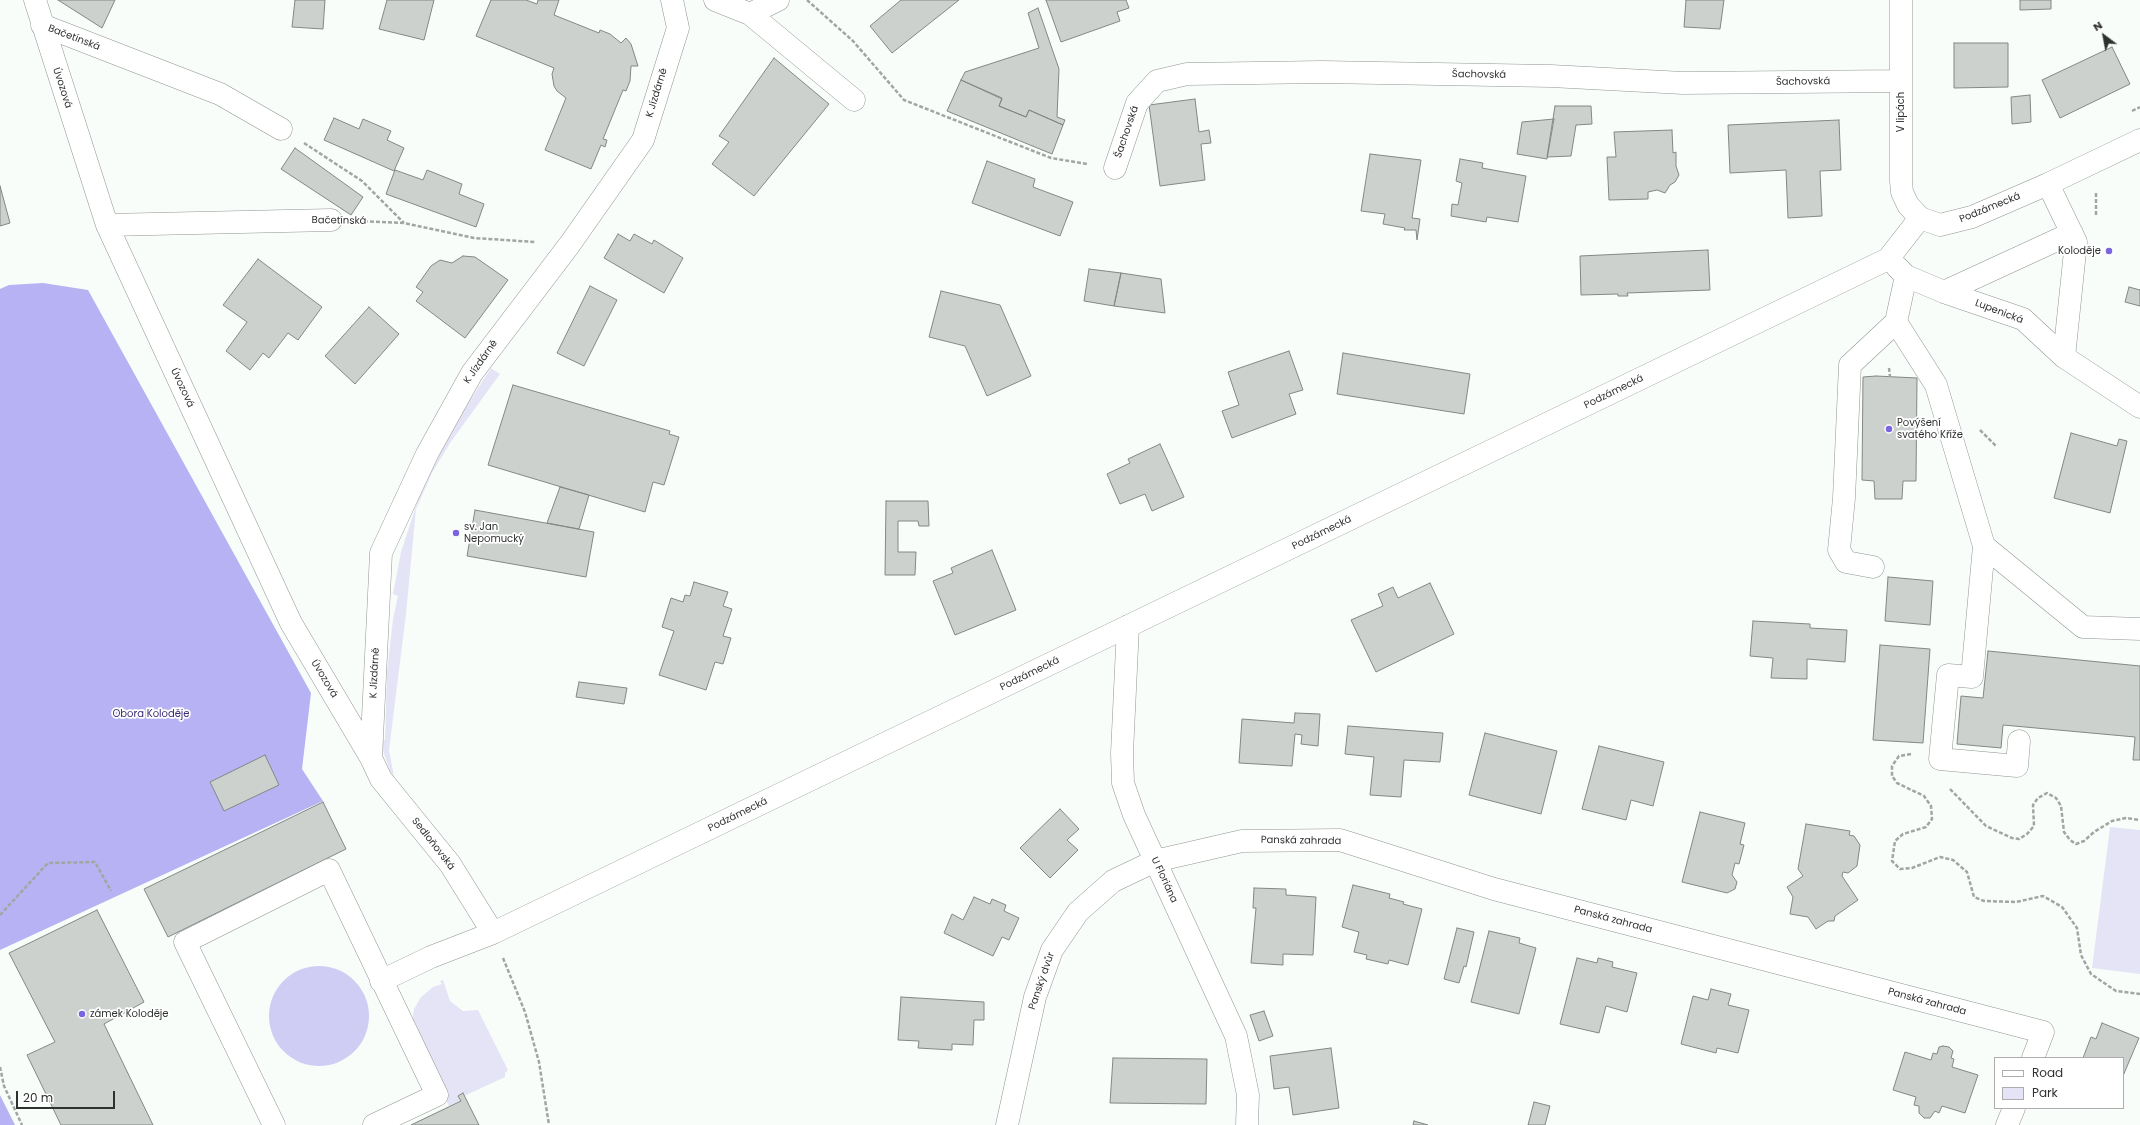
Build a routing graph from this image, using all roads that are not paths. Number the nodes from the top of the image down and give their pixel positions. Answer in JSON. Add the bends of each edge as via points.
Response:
{"nodes":[{"id":1,"x":35,"y":0,"type":"edge"},
{"id":2,"x":672,"y":0,"type":"edge"},
{"id":3,"x":714,"y":0,"type":"edge"},
{"id":4,"x":778,"y":0,"type":"edge"},
{"id":5,"x":1901,"y":0,"type":"edge"},
{"id":6,"x":750,"y":14,"type":"junction"},
{"id":7,"x":42,"y":25,"type":"junction"},
{"id":8,"x":1901,"y":82,"type":"junction"},
{"id":9,"x":854,"y":100,"type":"dead end"},
{"id":10,"x":281,"y":128,"type":"road end"},
{"id":11,"x":2140,"y":140,"type":"edge"},
{"id":12,"x":1115,"y":168,"type":"road end"},
{"id":13,"x":2048,"y":184,"type":"junction"},
{"id":14,"x":1920,"y":218,"type":"junction"},
{"id":15,"x":331,"y":220,"type":"road end"},
{"id":16,"x":107,"y":225,"type":"junction"},
{"id":17,"x":2072,"y":233,"type":"junction"},
{"id":18,"x":1888,"y":260,"type":"junction"},
{"id":19,"x":1906,"y":276,"type":"junction"},
{"id":20,"x":1944,"y":292,"type":"junction"},
{"id":21,"x":1896,"y":322,"type":"junction"},
{"id":22,"x":2064,"y":357,"type":"junction"},
{"id":23,"x":2140,"y":407,"type":"edge"},
{"id":24,"x":1984,"y":546,"type":"junction"},
{"id":25,"x":1873,"y":567,"type":"dead end"},
{"id":26,"x":1128,"y":626,"type":"junction"},
{"id":27,"x":2140,"y":629,"type":"edge"},
{"id":28,"x":2019,"y":741,"type":"dead end"},
{"id":29,"x":371,"y":758,"type":"junction"},
{"id":30,"x":1155,"y":861,"type":"junction"},
{"id":31,"x":493,"y":933,"type":"junction"},
{"id":32,"x":381,"y":981,"type":"junction"},
{"id":33,"x":2033,"y":1057,"type":"edge"},
{"id":34,"x":2014,"y":1109,"type":"edge"},
{"id":35,"x":274,"y":1125,"type":"edge"},
{"id":36,"x":374,"y":1125,"type":"edge"},
{"id":37,"x":1007,"y":1125,"type":"edge"},
{"id":38,"x":1247,"y":1125,"type":"edge"},
{"id":39,"x":2007,"y":1125,"type":"edge"}],
"edges":[{"from":1,"to":7,"type":"street","name":"Úvozová"},
{"from":2,"to":29,"type":"street","name":"K Jízdárně","via":[[678,28],[643,140],[570,244],[472,373],[427,454],[381,553]]},
{"from":3,"to":6,"type":"street"},
{"from":4,"to":6,"type":"street"},
{"from":5,"to":8,"type":"street","name":"V lipách"},
{"from":6,"to":9,"type":"street"},
{"from":7,"to":10,"type":"street","name":"Bačetínská","via":[[220,94]]},
{"from":7,"to":16,"type":"street","name":"Úvozová"},
{"from":8,"to":12,"type":"street","name":"Šachovská","via":[[1683,83],[1543,76],[1322,72],[1186,74],[1157,81],[1136,103]]},
{"from":8,"to":14,"type":"street","name":"V lipách","via":[[1902,192],[1908,205]]},
{"from":11,"to":13,"type":"street","name":"Podzámecká"},
{"from":13,"to":14,"type":"street","name":"Podzámecká","via":[[1972,218],[1940,225]]},
{"from":13,"to":17,"type":"street"},
{"from":14,"to":18,"type":"street","name":"Podzámecká"},
{"from":15,"to":16,"type":"street","name":"Bačetínská"},
{"from":16,"to":29,"type":"street","name":"Úvozová","via":[[291,623]]},
{"from":17,"to":20,"type":"street"},
{"from":17,"to":22,"type":"street","via":[[2076,242]]},
{"from":18,"to":19,"type":"street","name":"Lupenická"},
{"from":18,"to":26,"type":"street","name":"Podzámecká"},
{"from":19,"to":20,"type":"street","name":"Lupenická"},
{"from":19,"to":21,"type":"street"},
{"from":20,"to":22,"type":"street","name":"Lupenická","via":[[2023,319]]},
{"from":21,"to":24,"type":"street","via":[[1936,386]]},
{"from":21,"to":25,"type":"street","via":[[1850,365],[1839,550],[1846,562]]},
{"from":22,"to":23,"type":"street","name":"Lupenická"},
{"from":24,"to":27,"type":"street","via":[[2082,627]]},
{"from":24,"to":28,"type":"street","via":[[1972,677],[1948,675],[1940,759],[2017,766]]},
{"from":26,"to":30,"type":"street","name":"U Floriána","via":[[1123,783]]},
{"from":26,"to":31,"type":"street","name":"Podzámecká"},
{"from":29,"to":31,"type":"street","name":"Sedloňovská","via":[[381,779],[450,864]]},
{"from":30,"to":33,"type":"street","name":"Panská zahrada","via":[[1242,841],[1340,840],[1494,890],[2043,1032]]},
{"from":30,"to":37,"type":"street","name":"Panský dvůr","via":[[1113,881],[1101,891],[1078,912],[1052,950],[1035,997]]},
{"from":30,"to":38,"type":"street","name":"U Floriána","via":[[1236,1036],[1248,1095]]},
{"from":31,"to":32,"type":"street","name":"Podzámecká","via":[[431,957]]},
{"from":32,"to":35,"type":"street","via":[[329,870],[185,942]]},
{"from":32,"to":36,"type":"street","via":[[437,1095]]},
{"from":34,"to":39,"type":"street"}]}
